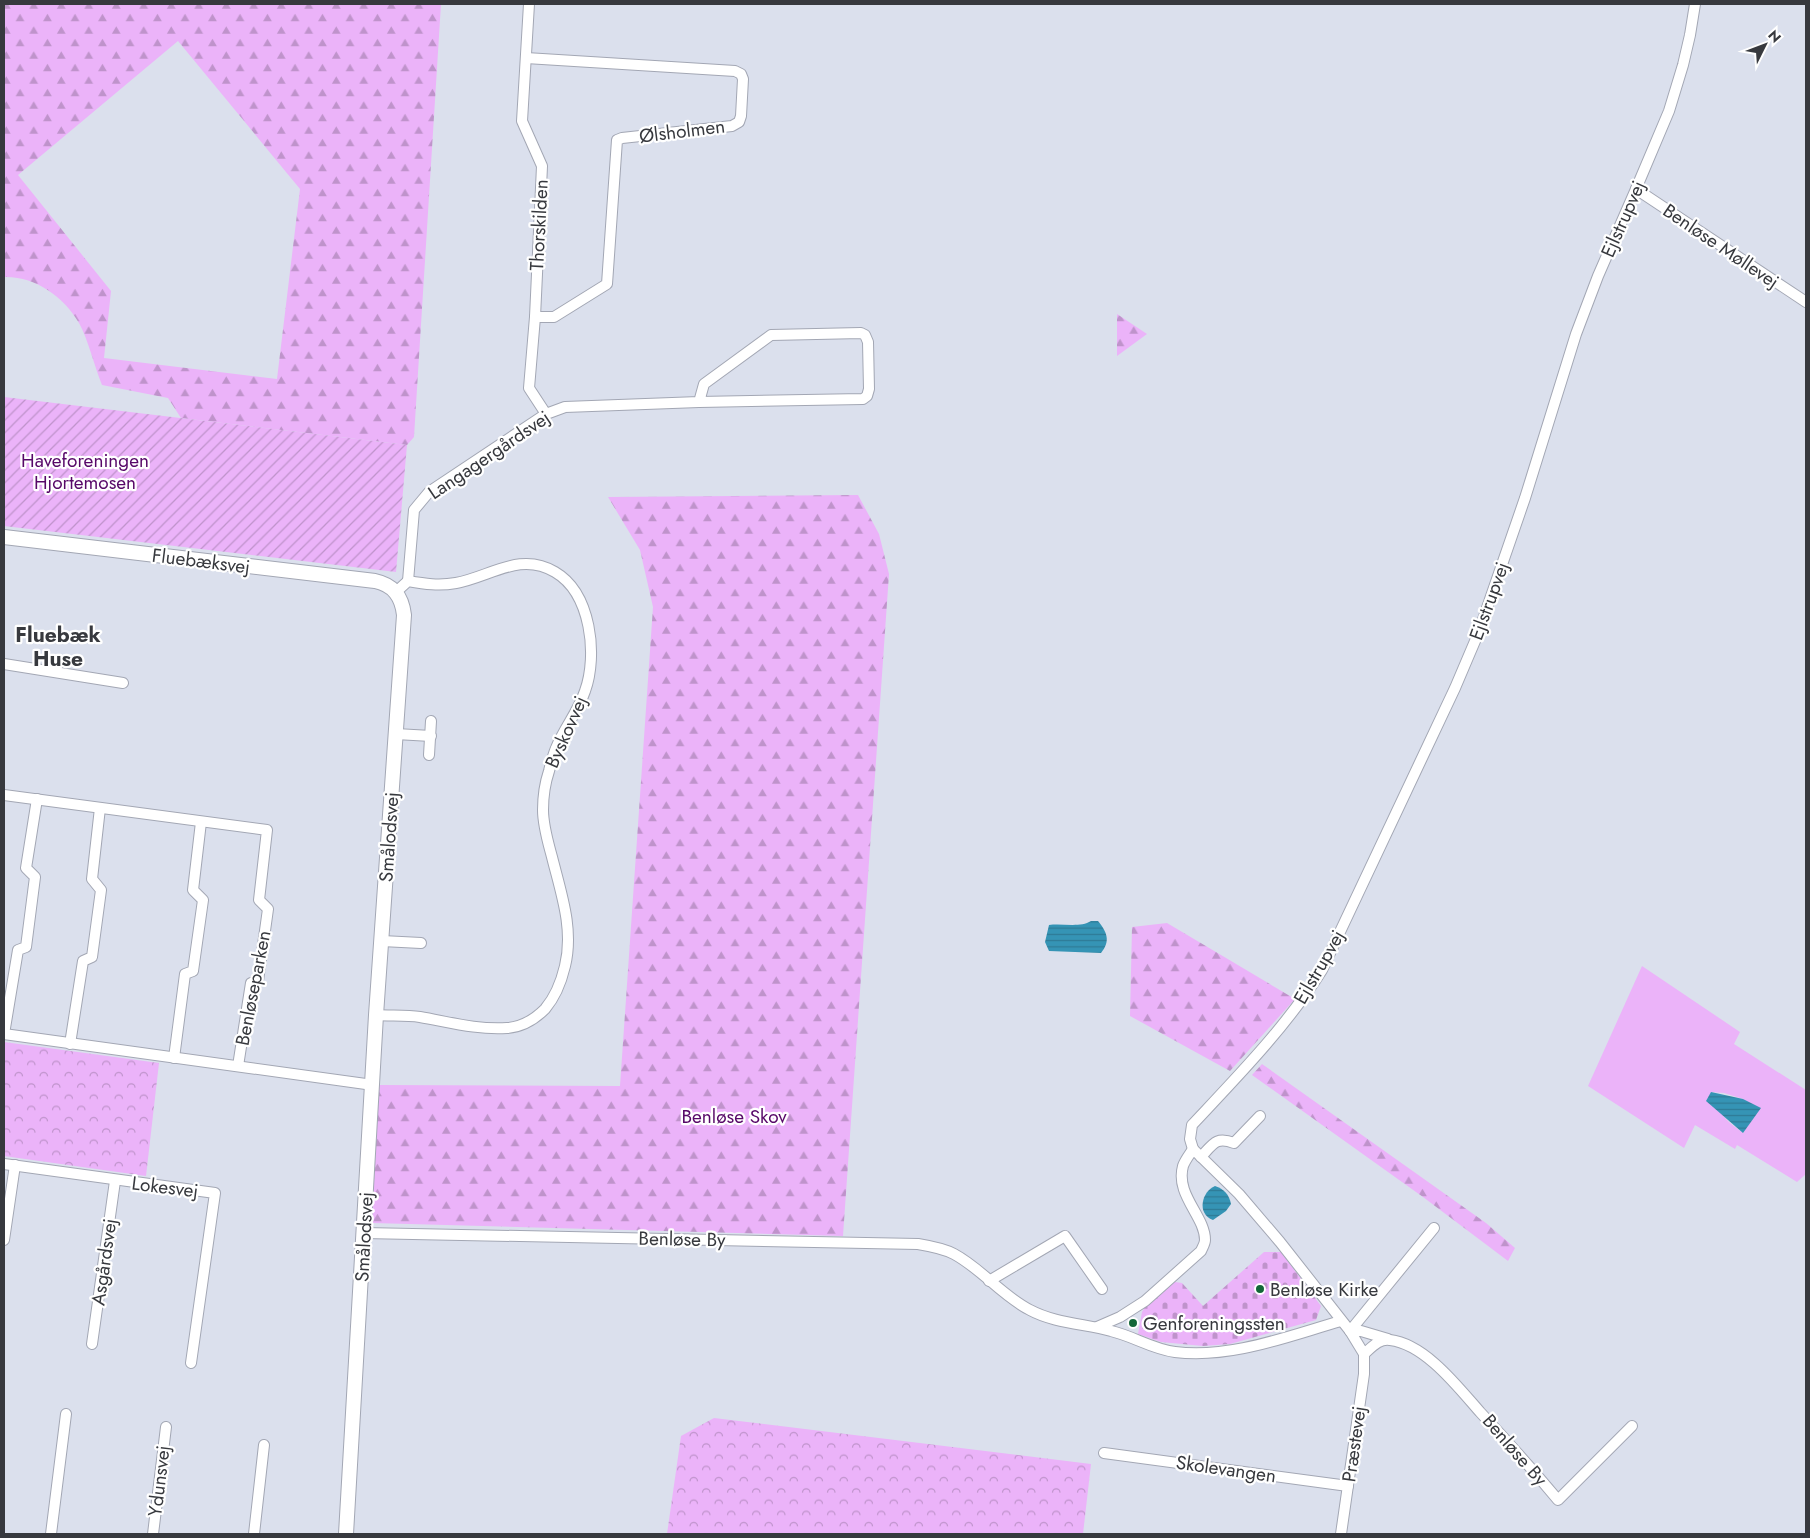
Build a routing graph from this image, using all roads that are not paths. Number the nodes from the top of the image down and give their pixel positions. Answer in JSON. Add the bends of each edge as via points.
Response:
{"nodes":[{"id":1,"x":529,"y":4,"type":"edge"},
{"id":2,"x":1695,"y":4,"type":"edge"},
{"id":3,"x":526,"y":58,"type":"junction"},
{"id":4,"x":1636,"y":189,"type":"junction"},
{"id":5,"x":1806,"y":302,"type":"edge"},
{"id":6,"x":535,"y":317,"type":"junction"},
{"id":7,"x":699,"y":402,"type":"junction"},
{"id":8,"x":546,"y":414,"type":"junction"},
{"id":9,"x":4,"y":537,"type":"edge"},
{"id":10,"x":408,"y":581,"type":"junction"},
{"id":11,"x":396,"y":592,"type":"junction"},
{"id":12,"x":4,"y":664,"type":"edge"},
{"id":13,"x":123,"y":683,"type":"dead end"},
{"id":14,"x":431,"y":721,"type":"dead end"},
{"id":15,"x":396,"y":734,"type":"junction"},
{"id":16,"x":431,"y":736,"type":"junction"},
{"id":17,"x":429,"y":755,"type":"dead end"},
{"id":18,"x":4,"y":795,"type":"edge"},
{"id":19,"x":37,"y":800,"type":"junction"},
{"id":20,"x":100,"y":808,"type":"junction"},
{"id":21,"x":201,"y":822,"type":"junction"},
{"id":22,"x":382,"y":941,"type":"junction"},
{"id":23,"x":421,"y":943,"type":"dead end"},
{"id":24,"x":376,"y":1015,"type":"junction"},
{"id":25,"x":4,"y":1034,"type":"edge"},
{"id":26,"x":70,"y":1044,"type":"junction"},
{"id":27,"x":174,"y":1058,"type":"junction"},
{"id":28,"x":238,"y":1066,"type":"junction"},
{"id":29,"x":373,"y":1085,"type":"junction"},
{"id":30,"x":1260,"y":1116,"type":"dead end"},
{"id":31,"x":1193,"y":1149,"type":"junction"},
{"id":32,"x":1201,"y":1157,"type":"junction"},
{"id":33,"x":4,"y":1164,"type":"edge"},
{"id":34,"x":15,"y":1165,"type":"junction"},
{"id":35,"x":116,"y":1180,"type":"junction"},
{"id":36,"x":1434,"y":1228,"type":"dead end"},
{"id":37,"x":364,"y":1233,"type":"junction"},
{"id":38,"x":4,"y":1240,"type":"edge"},
{"id":39,"x":989,"y":1281,"type":"junction"},
{"id":40,"x":1102,"y":1289,"type":"dead end"},
{"id":41,"x":1120,"y":1318,"type":"junction"},
{"id":42,"x":1341,"y":1321,"type":"junction"},
{"id":43,"x":1097,"y":1327,"type":"junction"},
{"id":44,"x":1350,"y":1331,"type":"junction"},
{"id":45,"x":1122,"y":1333,"type":"junction"},
{"id":46,"x":1388,"y":1339,"type":"junction"},
{"id":47,"x":92,"y":1344,"type":"dead end"},
{"id":48,"x":1364,"y":1354,"type":"junction"},
{"id":49,"x":191,"y":1363,"type":"dead end"},
{"id":50,"x":66,"y":1414,"type":"dead end"},
{"id":51,"x":1632,"y":1426,"type":"dead end"},
{"id":52,"x":166,"y":1427,"type":"dead end"},
{"id":53,"x":264,"y":1444,"type":"dead end"},
{"id":54,"x":1104,"y":1453,"type":"dead end"},
{"id":55,"x":1348,"y":1486,"type":"junction"},
{"id":56,"x":51,"y":1534,"type":"edge"},
{"id":57,"x":152,"y":1534,"type":"edge"},
{"id":58,"x":254,"y":1534,"type":"edge"},
{"id":59,"x":346,"y":1534,"type":"edge"},
{"id":60,"x":1341,"y":1534,"type":"edge"}],
"edges":[{"from":1,"to":3,"type":"street","name":"Thorskilden"},
{"from":2,"to":4,"type":"street","name":"Ejlstrupvej","via":[[1689,42],[1669,111]]},
{"from":3,"to":6,"type":"street","name":"Thorskilden","via":[[522,121],[542,166]]},
{"from":3,"to":6,"type":"street","name":"Ølsholmen","via":[[734,72],[741,74],[743,79],[741,116],[732,126],[617,140],[607,284],[554,318]]},
{"from":4,"to":5,"type":"street","name":"Benløse Møllevej"},
{"from":4,"to":31,"type":"street","name":"Ejlstrupvej","via":[[1576,334],[1525,498],[1478,634],[1455,688],[1322,970],[1288,1019],[1192,1125],[1190,1139]]},
{"from":6,"to":8,"type":"street","name":"Thorskilden","via":[[529,388]]},
{"from":7,"to":7,"type":"street","name":"Langagergårdsvej","via":[[862,399],[869,389],[866,335],[771,335],[704,384]]},
{"from":7,"to":8,"type":"street","name":"Langagergårdsvej","via":[[565,407]]},
{"from":8,"to":10,"type":"street","name":"Langagergårdsvej","via":[[430,492],[414,510]]},
{"from":9,"to":11,"type":"street","name":"Fluebæksvej","via":[[376,581]]},
{"from":10,"to":11,"type":"street"},
{"from":10,"to":24,"type":"street","name":"Byskovvej","via":[[437,586],[458,583],[507,565],[525,563],[555,572],[570,584],[586,614],[590,665],[586,690],[556,748],[546,778],[543,811],[547,840],[566,908],[568,935],[567,959],[553,1000],[527,1022],[509,1028],[470,1027],[418,1017]]},
{"from":11,"to":15,"type":"street","name":"Smålodsvej","via":[[404,615]]},
{"from":12,"to":13,"type":"street"},
{"from":14,"to":16,"type":"street"},
{"from":15,"to":16,"type":"street"},
{"from":15,"to":22,"type":"street","name":"Smålodsvej"},
{"from":16,"to":17,"type":"street"},
{"from":18,"to":19,"type":"street","name":"Benløseparken"},
{"from":19,"to":20,"type":"street","name":"Benløseparken"},
{"from":19,"to":25,"type":"street","name":"Benløseparken","via":[[26,868],[35,877],[26,947],[18,950]]},
{"from":20,"to":21,"type":"street","name":"Benløseparken"},
{"from":20,"to":26,"type":"street","via":[[92,879],[100,890],[92,957],[83,961]]},
{"from":21,"to":27,"type":"street","via":[[193,890],[202,900],[193,972],[185,974]]},
{"from":21,"to":28,"type":"street","name":"Benløseparken","via":[[267,830],[259,900],[268,909],[258,981],[250,982]]},
{"from":22,"to":23,"type":"street"},
{"from":22,"to":24,"type":"street","name":"Smålodsvej"},
{"from":24,"to":29,"type":"street","name":"Smålodsvej"},
{"from":25,"to":26,"type":"street","name":"Benløseparken"},
{"from":26,"to":27,"type":"street","name":"Benløseparken"},
{"from":27,"to":28,"type":"street","name":"Benløseparken"},
{"from":28,"to":29,"type":"street","name":"Benløseparken"},
{"from":29,"to":37,"type":"street","name":"Smålodsvej"},
{"from":30,"to":32,"type":"street","via":[[1234,1143],[1224,1139],[1217,1141]]},
{"from":31,"to":32,"type":"street"},
{"from":31,"to":41,"type":"street","via":[[1184,1166],[1182,1180],[1205,1241],[1201,1251],[1145,1301]]},
{"from":32,"to":42,"type":"street","via":[[1239,1194],[1280,1242]]},
{"from":33,"to":34,"type":"street","name":"Lokesvej"},
{"from":34,"to":35,"type":"street","name":"Lokesvej"},
{"from":34,"to":38,"type":"street"},
{"from":35,"to":47,"type":"street","name":"Asgårdsvej"},
{"from":35,"to":49,"type":"street","name":"Lokesvej","via":[[215,1193]]},
{"from":36,"to":44,"type":"street"},
{"from":37,"to":39,"type":"street","name":"Benløse By","via":[[918,1244],[954,1254]]},
{"from":37,"to":59,"type":"street","name":"Smålodsvej"},
{"from":39,"to":40,"type":"street","via":[[1066,1236]]},
{"from":39,"to":43,"type":"street","name":"Benløse By","via":[[1032,1311]]},
{"from":41,"to":43,"type":"street"},
{"from":41,"to":45,"type":"street"},
{"from":42,"to":44,"type":"street"},
{"from":42,"to":45,"type":"street","name":"Benløse By","via":[[1237,1350],[1212,1353],[1154,1348]]},
{"from":43,"to":45,"type":"street","name":"Benløse By"},
{"from":44,"to":46,"type":"street","name":"Benløse By"},
{"from":44,"to":48,"type":"street"},
{"from":46,"to":48,"type":"street","via":[[1378,1342]]},
{"from":46,"to":51,"type":"street","name":"Benløse By","via":[[1419,1352],[1448,1376],[1558,1500]]},
{"from":48,"to":55,"type":"street","name":"Præstevej"},
{"from":50,"to":56,"type":"street"},
{"from":52,"to":57,"type":"street","name":"Ydunsvej"},
{"from":53,"to":58,"type":"street"},
{"from":54,"to":55,"type":"street","name":"Skolevangen"},
{"from":55,"to":60,"type":"street","name":"Præstevej"}]}
